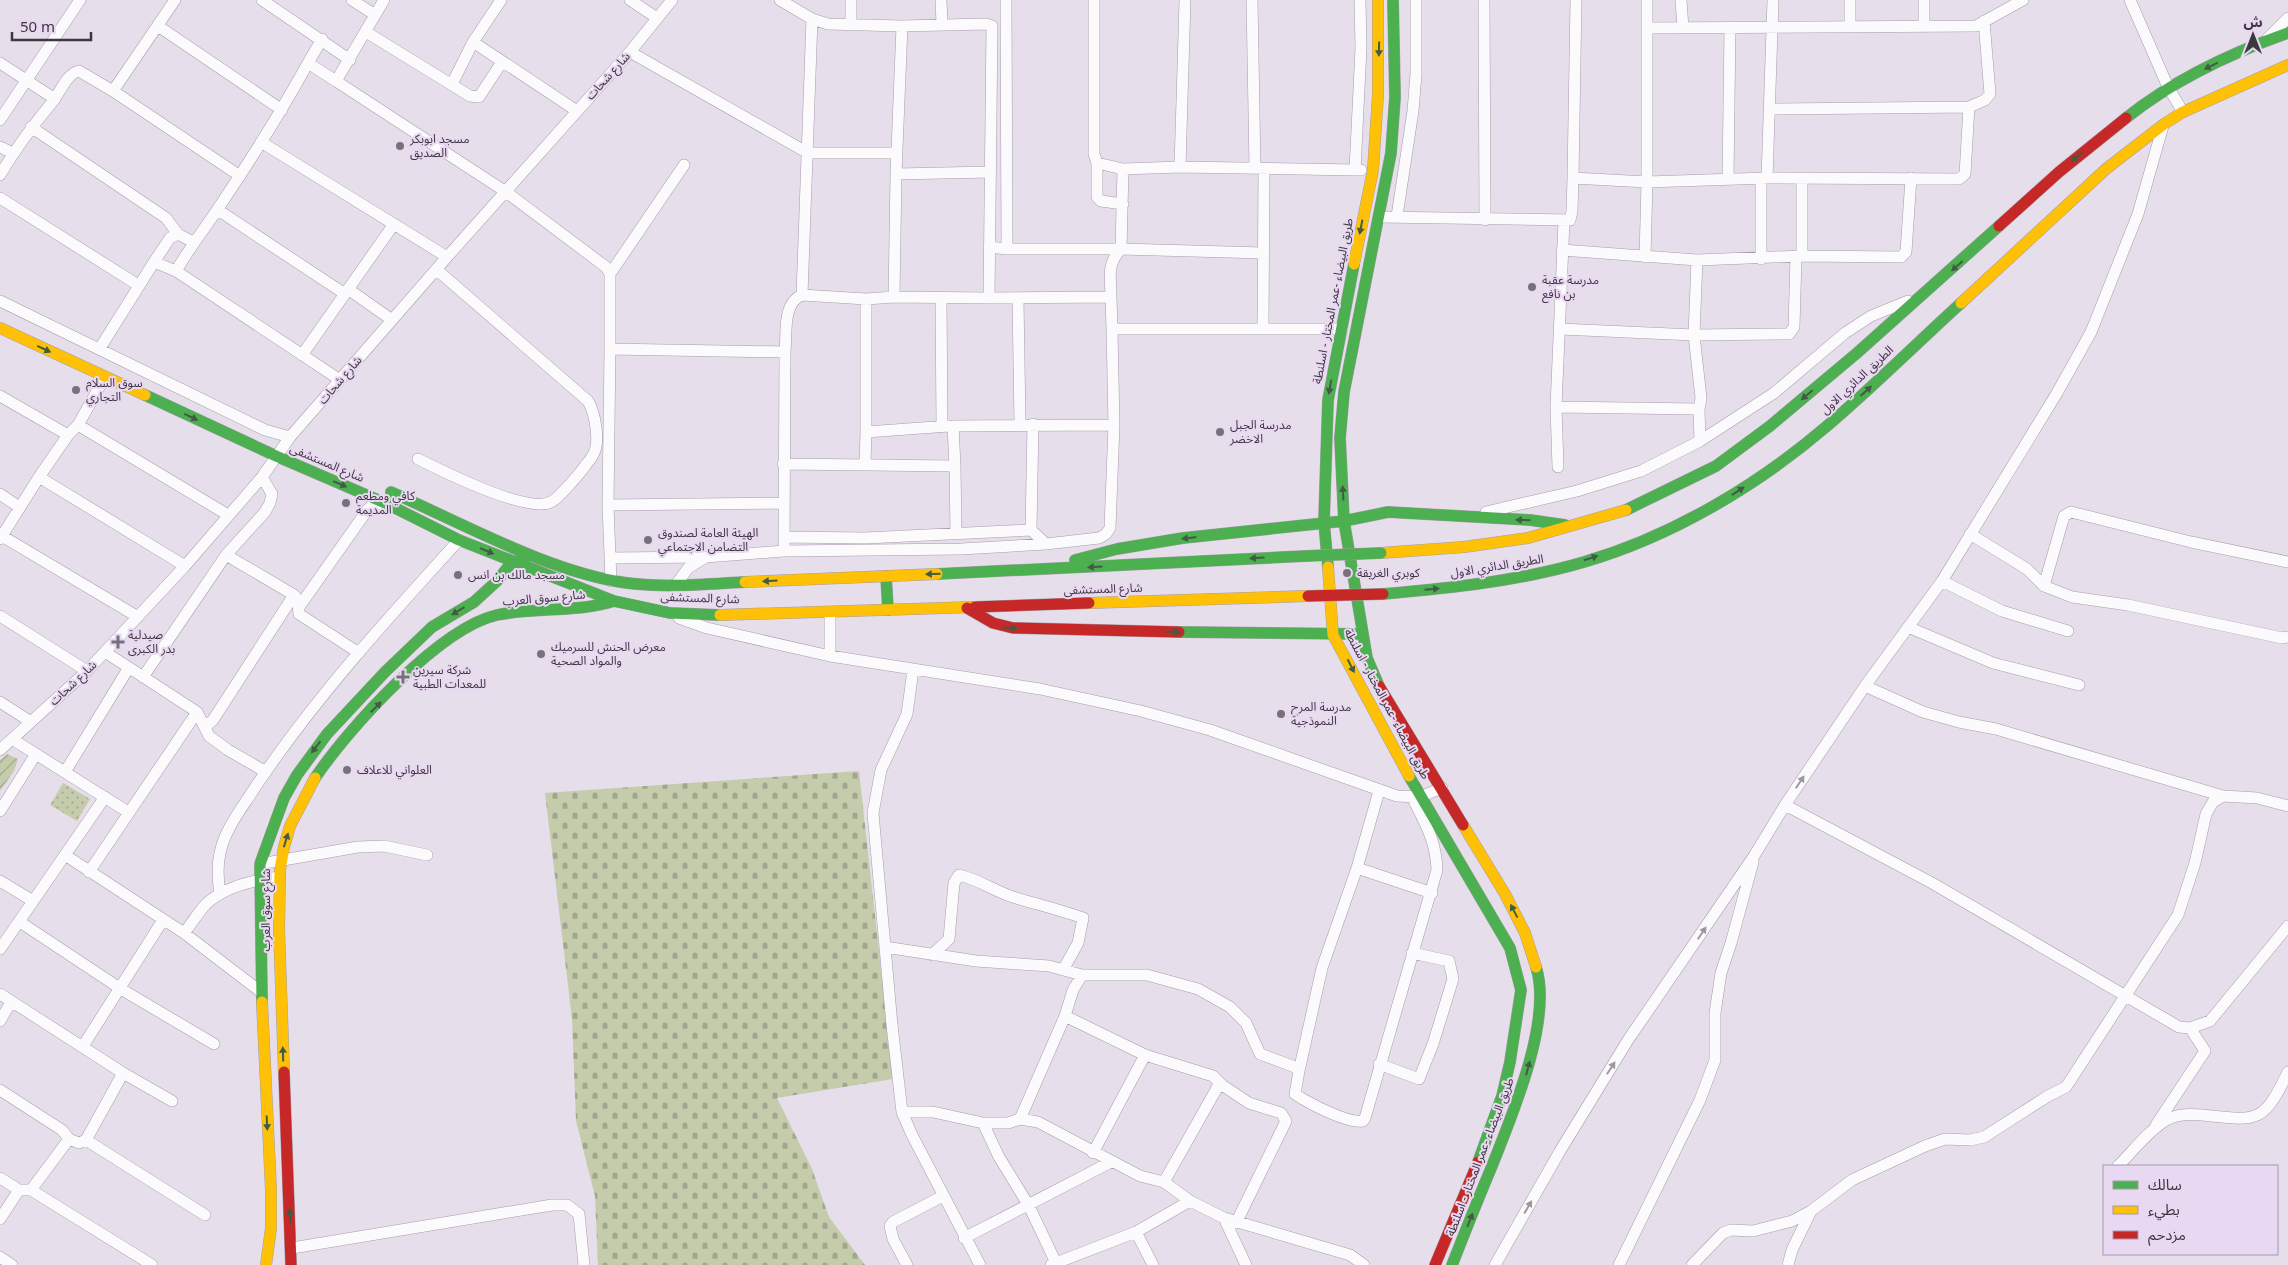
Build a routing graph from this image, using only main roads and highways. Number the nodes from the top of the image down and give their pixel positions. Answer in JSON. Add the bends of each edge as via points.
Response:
{"nodes":[{"id":1,"x":1378,"y":0,"type":"edge"},
{"id":2,"x":1393,"y":0,"type":"edge"},
{"id":3,"x":2288,"y":33,"type":"edge"},
{"id":4,"x":2288,"y":65,"type":"edge"},
{"id":5,"x":1367,"y":198,"type":"junction"},
{"id":6,"x":1383,"y":201,"type":"junction"},
{"id":7,"x":0,"y":317,"type":"edge"},
{"id":8,"x":0,"y":328,"type":"edge"},
{"id":9,"x":289,"y":444,"type":"road end"},
{"id":10,"x":379,"y":487,"type":"dead end"},
{"id":11,"x":1344,"y":521,"type":"junction"},
{"id":12,"x":1324,"y":522,"type":"junction"},
{"id":13,"x":1571,"y":527,"type":"junction"},
{"id":14,"x":539,"y":556,"type":"junction"},
{"id":15,"x":1306,"y":556,"type":"joint"},
{"id":16,"x":512,"y":562,"type":"junction"},
{"id":17,"x":1036,"y":570,"type":"junction"},
{"id":18,"x":886,"y":576,"type":"junction"},
{"id":19,"x":1308,"y":596,"type":"joint"},
{"id":20,"x":614,"y":601,"type":"junction"},
{"id":21,"x":967,"y":608,"type":"junction"},
{"id":22,"x":888,"y":610,"type":"junction"},
{"id":23,"x":1362,"y":634,"type":"junction"},
{"id":24,"x":1333,"y":635,"type":"junction"},
{"id":25,"x":266,"y":1265,"type":"edge"},
{"id":26,"x":291,"y":1265,"type":"edge"},
{"id":27,"x":1435,"y":1265,"type":"edge"},
{"id":28,"x":1452,"y":1265,"type":"edge"}],
"edges":[{"from":1,"to":5,"type":"main road","name":"طريق البيضاء -عمر المختار - اسلنطة","one_way":true,"via":[[1378,95],[1373,170]]},
{"from":2,"to":6,"type":"main road","name":"طريق البيضاء -عمر المختار - اسلنطة","via":[[1394,126]]},
{"from":3,"to":13,"type":"main road","name":"الطريق الدائري الاول","one_way":true,"via":[[2168,87],[2143,105],[2059,172],[1924,295],[1770,426],[1716,466],[1621,512]]},
{"from":19,"to":4,"type":"main road","name":"الطريق الدائري الاول","one_way":true,"bridge":true,"via":[[1383,594],[1466,586],[1547,572],[1659,534],[1732,495],[1781,463],[1827,426],[2106,169],[2164,124],[2183,112]]},
{"from":5,"to":6,"type":"main road"},
{"from":5,"to":12,"type":"main road","name":"طريق البيضاء -عمر المختار - اسلنطة","one_way":true,"via":[[1328,400]]},
{"from":11,"to":6,"type":"main road","name":"طريق البيضاء -عمر المختار - اسلنطة","one_way":true,"via":[[1340,438],[1344,392]]},
{"from":7,"to":9,"type":"main road","name":"شارع المستشفى","via":[[221,420]]},
{"from":8,"to":16,"type":"main road","name":"شارع المستشفى","one_way":true},
{"from":10,"to":14,"type":"main road","name":"شارع المستشفى"},
{"from":11,"to":12,"type":"main road"},
{"from":13,"to":11,"type":"main road","one_way":true,"via":[[1537,521],[1388,512]]},
{"from":11,"to":23,"type":"main road","name":"طريق البيضاء -عمر المختار - اسلنطة"},
{"from":12,"to":17,"type":"main road","one_way":true,"via":[[1183,538],[1117,549]]},
{"from":12,"to":24,"type":"main road","name":"طريق البيضاء -عمر المختار - اسلنطة"},
{"from":13,"to":15,"type":"main road","name":"الطريق الدائري الاول","bridge":true,"via":[[1528,538],[1473,546]]},
{"from":14,"to":16,"type":"main road"},
{"from":18,"to":14,"type":"main road","name":"شارع المستشفى","one_way":true,"via":[[676,586],[611,581]]},
{"from":15,"to":17,"type":"main road","name":"شارع المستشفى","one_way":true},
{"from":16,"to":20,"type":"main road","name":"شارع المستشفى"},
{"from":16,"to":25,"type":"main road","one_way":true,"via":[[474,602],[432,627],[327,734],[297,774],[284,798],[260,864],[261,992],[271,1202]]},
{"from":17,"to":18,"type":"main road","name":"شارع المستشفى","one_way":true},
{"from":18,"to":22,"type":"main road"},
{"from":19,"to":21,"type":"main road","name":"شارع المستشفى"},
{"from":20,"to":22,"type":"main road","name":"شارع المستشفى","via":[[670,613],[709,615]]},
{"from":26,"to":20,"type":"main road","name":"شارع سوق العرب","one_way":true,"via":[[279,877],[281,859],[298,807],[324,766],[363,720],[460,632],[484,619],[592,608]]},
{"from":21,"to":22,"type":"main road","name":"شارع المستشفى"},
{"from":21,"to":24,"type":"main road","one_way":true,"via":[[984,621],[1000,627],[1022,629]]},
{"from":23,"to":24,"type":"main road"},
{"from":28,"to":23,"type":"main road","name":"طريق البيضاء -عمر المختار - اسلنطة","one_way":true,"via":[[1521,1092],[1536,1030],[1538,973],[1525,933],[1505,894],[1379,686],[1367,658]]},
{"from":24,"to":27,"type":"main road","name":"طريق البيضاء -عمر المختار - اسلنطة","one_way":true,"via":[[1416,797],[1510,948],[1521,990],[1502,1096]]}]}
